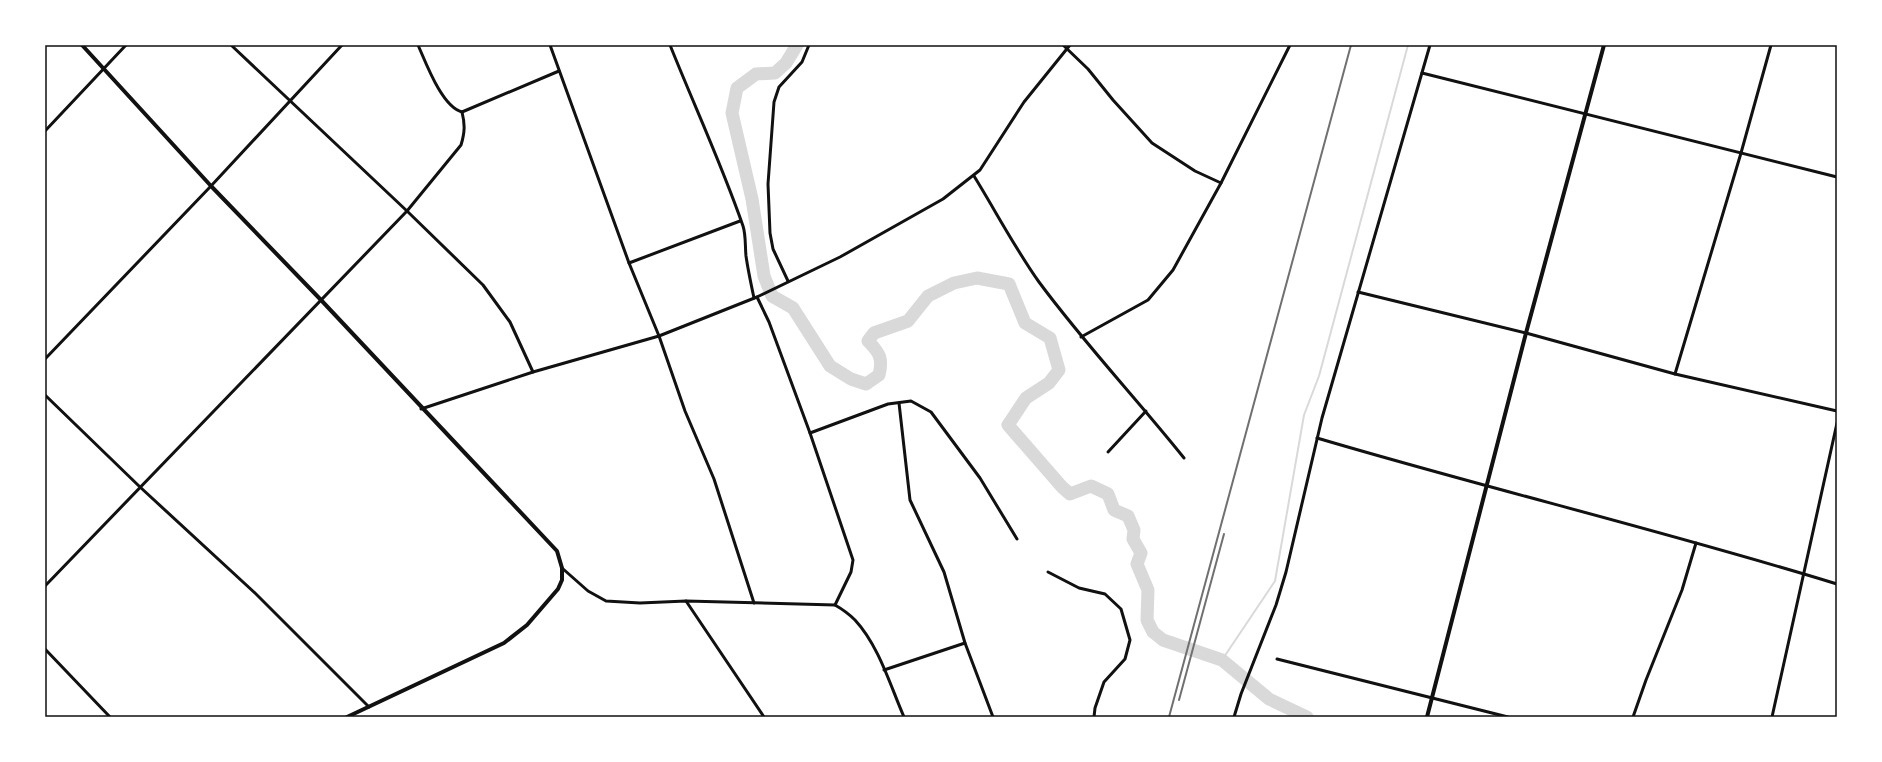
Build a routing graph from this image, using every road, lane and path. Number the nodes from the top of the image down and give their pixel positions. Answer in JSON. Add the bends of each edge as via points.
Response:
{"nodes":[{"id":1,"x":82,"y":45,"type":"edge"},
{"id":2,"x":126,"y":45,"type":"edge"},
{"id":3,"x":231,"y":45,"type":"edge"},
{"id":4,"x":342,"y":45,"type":"edge"},
{"id":5,"x":418,"y":45,"type":"edge"},
{"id":6,"x":550,"y":45,"type":"edge"},
{"id":7,"x":670,"y":45,"type":"edge"},
{"id":8,"x":809,"y":45,"type":"edge"},
{"id":9,"x":1063,"y":45,"type":"edge"},
{"id":10,"x":1070,"y":45,"type":"edge"},
{"id":11,"x":1290,"y":45,"type":"edge"},
{"id":12,"x":1430,"y":45,"type":"edge"},
{"id":13,"x":1604,"y":45,"type":"edge"},
{"id":14,"x":1771,"y":45,"type":"edge"},
{"id":15,"x":1066,"y":49,"type":"junction"},
{"id":16,"x":105,"y":69,"type":"junction"},
{"id":17,"x":559,"y":71,"type":"junction"},
{"id":18,"x":1422,"y":73,"type":"junction"},
{"id":19,"x":290,"y":101,"type":"junction"},
{"id":20,"x":462,"y":112,"type":"junction"},
{"id":21,"x":1586,"y":116,"type":"junction"},
{"id":22,"x":45,"y":131,"type":"edge"},
{"id":23,"x":1741,"y":153,"type":"junction"},
{"id":24,"x":974,"y":176,"type":"junction"},
{"id":25,"x":1837,"y":177,"type":"edge"},
{"id":26,"x":1221,"y":183,"type":"junction"},
{"id":27,"x":211,"y":186,"type":"junction"},
{"id":28,"x":407,"y":211,"type":"junction"},
{"id":29,"x":740,"y":220,"type":"junction"},
{"id":30,"x":629,"y":263,"type":"junction"},
{"id":31,"x":788,"y":281,"type":"junction"},
{"id":32,"x":1358,"y":292,"type":"junction"},
{"id":33,"x":756,"y":298,"type":"junction"},
{"id":34,"x":321,"y":300,"type":"junction"},
{"id":35,"x":1526,"y":333,"type":"junction"},
{"id":36,"x":659,"y":336,"type":"junction"},
{"id":37,"x":1081,"y":337,"type":"junction"},
{"id":38,"x":45,"y":359,"type":"edge"},
{"id":39,"x":534,"y":372,"type":"junction"},
{"id":40,"x":1675,"y":374,"type":"junction"},
{"id":41,"x":45,"y":395,"type":"edge"},
{"id":42,"x":899,"y":403,"type":"junction"},
{"id":43,"x":421,"y":409,"type":"junction"},
{"id":44,"x":1146,"y":411,"type":"junction"},
{"id":45,"x":1837,"y":411,"type":"edge"},
{"id":46,"x":1837,"y":423,"type":"edge"},
{"id":47,"x":810,"y":433,"type":"junction"},
{"id":48,"x":1317,"y":438,"type":"junction"},
{"id":49,"x":1108,"y":452,"type":"dead end"},
{"id":50,"x":1184,"y":458,"type":"dead end"},
{"id":51,"x":1486,"y":486,"type":"junction"},
{"id":52,"x":140,"y":487,"type":"junction"},
{"id":53,"x":1017,"y":539,"type":"dead end"},
{"id":54,"x":1696,"y":543,"type":"junction"},
{"id":55,"x":562,"y":568,"type":"junction"},
{"id":56,"x":1048,"y":572,"type":"dead end"},
{"id":57,"x":1803,"y":573,"type":"junction"},
{"id":58,"x":1837,"y":584,"type":"edge"},
{"id":59,"x":45,"y":586,"type":"edge"},
{"id":60,"x":686,"y":601,"type":"junction"},
{"id":61,"x":754,"y":603,"type":"junction"},
{"id":62,"x":835,"y":604,"type":"junction"},
{"id":63,"x":965,"y":643,"type":"junction"},
{"id":64,"x":45,"y":649,"type":"edge"},
{"id":65,"x":1276,"y":660,"type":"dead end"},
{"id":66,"x":884,"y":670,"type":"junction"},
{"id":67,"x":1432,"y":698,"type":"junction"},
{"id":68,"x":370,"y":707,"type":"junction"},
{"id":69,"x":110,"y":717,"type":"edge"},
{"id":70,"x":347,"y":717,"type":"edge"},
{"id":71,"x":764,"y":717,"type":"edge"},
{"id":72,"x":904,"y":717,"type":"edge"},
{"id":73,"x":993,"y":717,"type":"edge"},
{"id":74,"x":1094,"y":717,"type":"edge"},
{"id":75,"x":1234,"y":717,"type":"edge"},
{"id":76,"x":1427,"y":717,"type":"edge"},
{"id":77,"x":1508,"y":717,"type":"edge"},
{"id":78,"x":1633,"y":717,"type":"edge"},
{"id":79,"x":1772,"y":717,"type":"edge"}],
"edges":[{"from":1,"to":16,"type":"street"},
{"from":2,"to":16,"type":"street"},
{"from":3,"to":19,"type":"street"},
{"from":4,"to":19,"type":"street"},
{"from":5,"to":20,"type":"street","via":[[447,102],[455,110]]},
{"from":6,"to":17,"type":"street"},
{"from":7,"to":29,"type":"street","via":[[734,195]]},
{"from":8,"to":31,"type":"street","via":[[802,62],[779,87],[774,102],[768,184],[770,233],[773,249]]},
{"from":9,"to":15,"type":"street"},
{"from":10,"to":15,"type":"street"},
{"from":11,"to":26,"type":"street"},
{"from":12,"to":18,"type":"street"},
{"from":13,"to":21,"type":"street"},
{"from":14,"to":23,"type":"street"},
{"from":15,"to":24,"type":"street","via":[[1024,102]]},
{"from":15,"to":26,"type":"street","via":[[1088,69],[1152,143]]},
{"from":16,"to":22,"type":"street"},
{"from":16,"to":27,"type":"street"},
{"from":17,"to":20,"type":"street"},
{"from":17,"to":30,"type":"street"},
{"from":18,"to":21,"type":"street"},
{"from":18,"to":32,"type":"street"},
{"from":19,"to":27,"type":"street"},
{"from":19,"to":28,"type":"street"},
{"from":20,"to":28,"type":"street","via":[[465,123],[461,144]]},
{"from":21,"to":23,"type":"street"},
{"from":21,"to":35,"type":"street"},
{"from":23,"to":25,"type":"street"},
{"from":23,"to":40,"type":"street"},
{"from":24,"to":31,"type":"street","via":[[936,203],[840,257]]},
{"from":24,"to":37,"type":"street","via":[[1038,280]]},
{"from":26,"to":37,"type":"street","via":[[1173,270],[1148,300]]},
{"from":27,"to":34,"type":"street"},
{"from":27,"to":38,"type":"street"},
{"from":28,"to":34,"type":"street"},
{"from":28,"to":39,"type":"street","via":[[483,285],[510,322]]},
{"from":29,"to":30,"type":"street"},
{"from":29,"to":33,"type":"street"},
{"from":30,"to":36,"type":"street"},
{"from":31,"to":33,"type":"street"},
{"from":32,"to":35,"type":"street"},
{"from":32,"to":48,"type":"street"},
{"from":33,"to":36,"type":"street"},
{"from":33,"to":47,"type":"street","via":[[769,322]]},
{"from":34,"to":43,"type":"street"},
{"from":34,"to":52,"type":"street"},
{"from":35,"to":40,"type":"street"},
{"from":35,"to":51,"type":"street"},
{"from":36,"to":39,"type":"street"},
{"from":36,"to":61,"type":"street","via":[[685,411],[714,480]]},
{"from":37,"to":44,"type":"street"},
{"from":39,"to":43,"type":"street"},
{"from":40,"to":45,"type":"street"},
{"from":41,"to":52,"type":"street"},
{"from":42,"to":47,"type":"street","via":[[888,404]]},
{"from":42,"to":53,"type":"street","via":[[911,401],[931,412],[980,478]]},
{"from":42,"to":63,"type":"street","via":[[910,500],[944,572]]},
{"from":43,"to":55,"type":"street","via":[[544,537],[556,551]]},
{"from":44,"to":49,"type":"street"},
{"from":44,"to":50,"type":"street"},
{"from":46,"to":57,"type":"street"},
{"from":47,"to":62,"type":"street","via":[[853,560],[851,572]]},
{"from":48,"to":51,"type":"street"},
{"from":48,"to":75,"type":"street","via":[[1286,572],[1276,605],[1240,694]]},
{"from":51,"to":54,"type":"street"},
{"from":51,"to":67,"type":"street"},
{"from":52,"to":59,"type":"street"},
{"from":52,"to":68,"type":"street","via":[[256,594]]},
{"from":54,"to":57,"type":"street"},
{"from":54,"to":78,"type":"street","via":[[1682,590]]},
{"from":55,"to":60,"type":"street","via":[[588,591],[606,601]]},
{"from":55,"to":68,"type":"street","via":[[562,580],[558,589],[527,625],[504,644]]},
{"from":56,"to":74,"type":"street","via":[[1079,588],[1105,594],[1121,609],[1130,640],[1125,659],[1104,682]]},
{"from":57,"to":58,"type":"street"},
{"from":57,"to":79,"type":"street"},
{"from":60,"to":61,"type":"street"},
{"from":60,"to":71,"type":"street"},
{"from":61,"to":62,"type":"street"},
{"from":62,"to":66,"type":"street","via":[[855,620]]},
{"from":63,"to":66,"type":"street"},
{"from":63,"to":73,"type":"street"},
{"from":64,"to":69,"type":"street"},
{"from":65,"to":67,"type":"street"},
{"from":66,"to":72,"type":"street"},
{"from":67,"to":76,"type":"street"},
{"from":67,"to":77,"type":"street"},
{"from":68,"to":70,"type":"street"}]}
